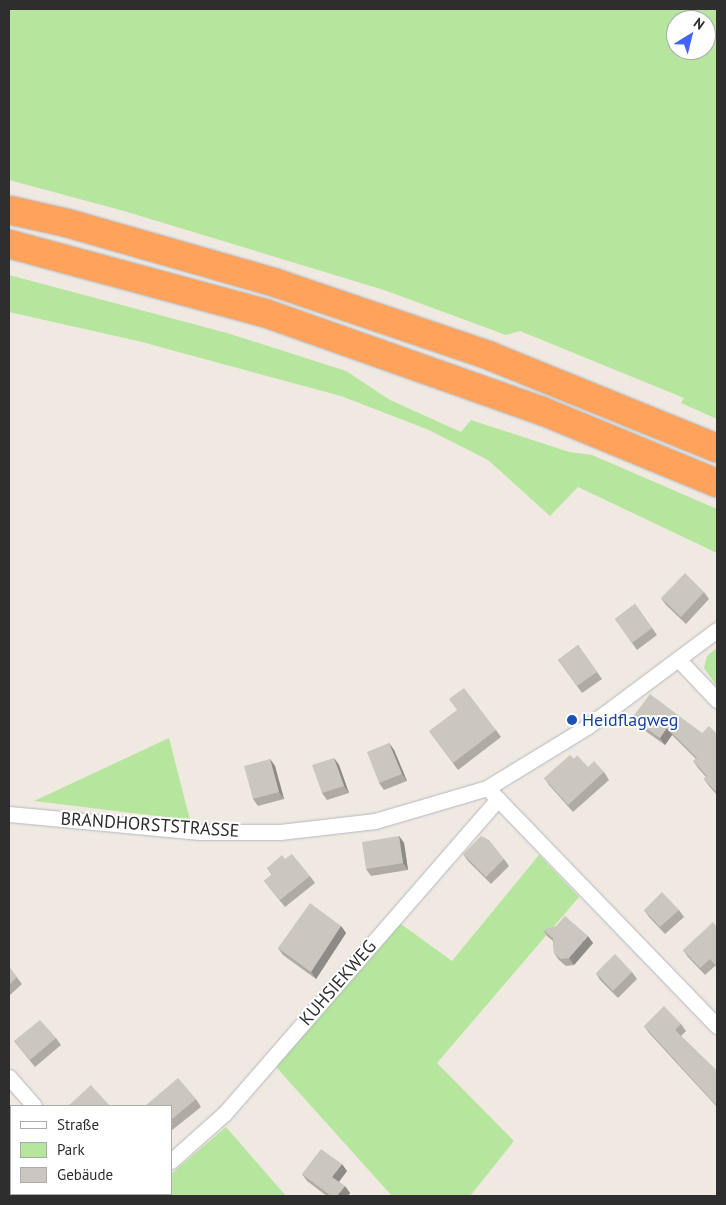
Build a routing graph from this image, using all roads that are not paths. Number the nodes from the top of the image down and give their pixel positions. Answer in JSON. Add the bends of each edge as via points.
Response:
{"nodes":[{"id":1,"x":9,"y":210,"type":"edge"},
{"id":2,"x":9,"y":244,"type":"edge"},
{"id":3,"x":717,"y":448,"type":"edge"},
{"id":4,"x":717,"y":483,"type":"edge"},
{"id":5,"x":717,"y":630,"type":"edge"},
{"id":6,"x":678,"y":659,"type":"junction"},
{"id":7,"x":717,"y":700,"type":"edge"},
{"id":8,"x":493,"y":794,"type":"junction"},
{"id":9,"x":9,"y":814,"type":"edge"},
{"id":10,"x":717,"y":1026,"type":"edge"},
{"id":11,"x":9,"y":1077,"type":"edge"},
{"id":12,"x":33,"y":1105,"type":"edge"},
{"id":13,"x":172,"y":1160,"type":"edge"}],
"edges":[{"from":1,"to":3,"type":"highway","via":[[276,283],[490,356]]},
{"from":2,"to":4,"type":"highway","via":[[265,312],[542,411]]},
{"from":5,"to":6,"type":"street","name":"BRANDHORSTSTRASSE"},
{"from":6,"to":7,"type":"street"},
{"from":6,"to":8,"type":"street","name":"BRANDHORSTSTRASSE"},
{"from":8,"to":9,"type":"street","name":"BRANDHORSTSTRASSE","via":[[375,821],[280,832],[200,832]]},
{"from":8,"to":10,"type":"street"},
{"from":8,"to":13,"type":"street","name":"KUHSIEKWEG","via":[[225,1113]]},
{"from":11,"to":12,"type":"street"}]}
